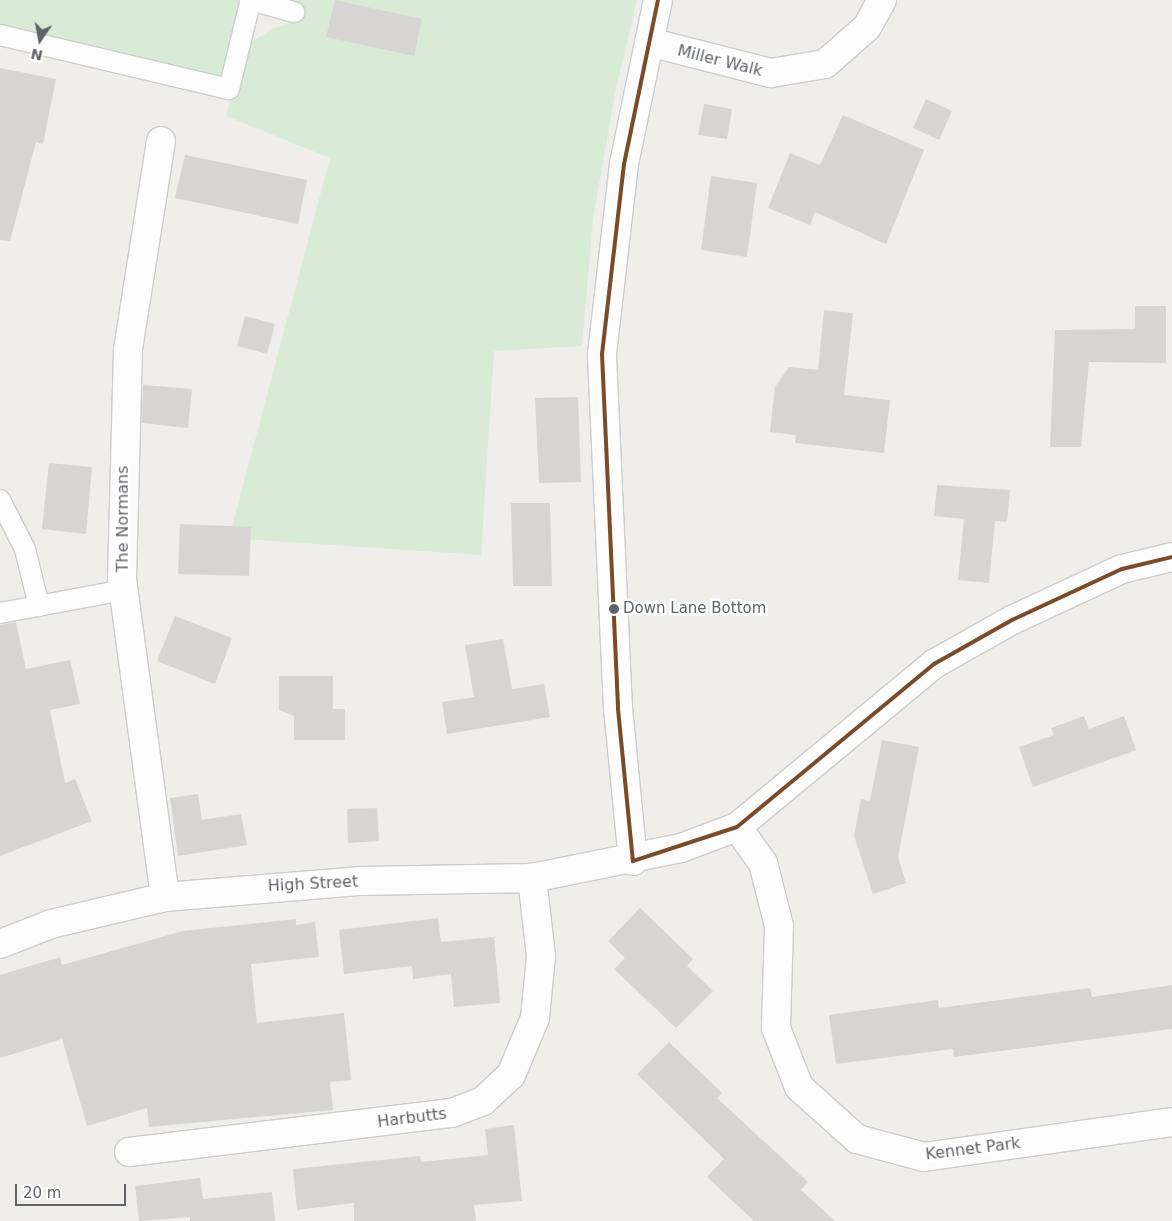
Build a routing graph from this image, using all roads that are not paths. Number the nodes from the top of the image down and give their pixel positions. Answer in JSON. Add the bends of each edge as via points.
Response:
{"nodes":[{"id":1,"x":658,"y":0,"type":"edge"},
{"id":2,"x":882,"y":0,"type":"edge"},
{"id":3,"x":250,"y":1,"type":"edge"},
{"id":4,"x":294,"y":12,"type":"dead end"},
{"id":5,"x":0,"y":35,"type":"edge"},
{"id":6,"x":649,"y":42,"type":"junction"},
{"id":7,"x":161,"y":141,"type":"dead end"},
{"id":8,"x":0,"y":500,"type":"edge"},
{"id":9,"x":1172,"y":557,"type":"edge"},
{"id":10,"x":124,"y":590,"type":"junction"},
{"id":11,"x":39,"y":606,"type":"junction"},
{"id":12,"x":0,"y":614,"type":"edge"},
{"id":13,"x":738,"y":827,"type":"junction"},
{"id":14,"x":633,"y":860,"type":"junction"},
{"id":15,"x":532,"y":878,"type":"junction"},
{"id":16,"x":165,"y":897,"type":"junction"},
{"id":17,"x":0,"y":944,"type":"edge"},
{"id":18,"x":1172,"y":1122,"type":"edge"},
{"id":19,"x":129,"y":1152,"type":"dead end"}],
"edges":[{"from":1,"to":6,"type":"street"},
{"from":2,"to":6,"type":"street","name":"Miller Walk","via":[[867,27],[825,64],[771,73]]},
{"from":3,"to":4,"type":"lane"},
{"from":3,"to":5,"type":"lane","via":[[229,89]]},
{"from":6,"to":14,"type":"street","via":[[624,164],[602,354],[618,708]]},
{"from":7,"to":10,"type":"street","name":"The Normans","via":[[128,348],[123,461]]},
{"from":8,"to":11,"type":"lane","via":[[25,549]]},
{"from":9,"to":13,"type":"street","via":[[1122,569],[1012,620],[934,664]]},
{"from":10,"to":11,"type":"lane"},
{"from":10,"to":16,"type":"street","name":"The Normans"},
{"from":11,"to":12,"type":"lane"},
{"from":13,"to":14,"type":"street","name":"High Street"},
{"from":13,"to":18,"type":"street","name":"Kennet Park","via":[[763,863],[779,926],[776,1028],[799,1087],[857,1139],[924,1157]]},
{"from":14,"to":15,"type":"street","name":"High Street"},
{"from":15,"to":16,"type":"street","name":"High Street","via":[[351,881]]},
{"from":15,"to":19,"type":"street","name":"Harbutts","via":[[541,956],[535,1018],[511,1075],[483,1101],[452,1113]]},
{"from":16,"to":17,"type":"street","name":"High Street","via":[[51,924]]}]}
